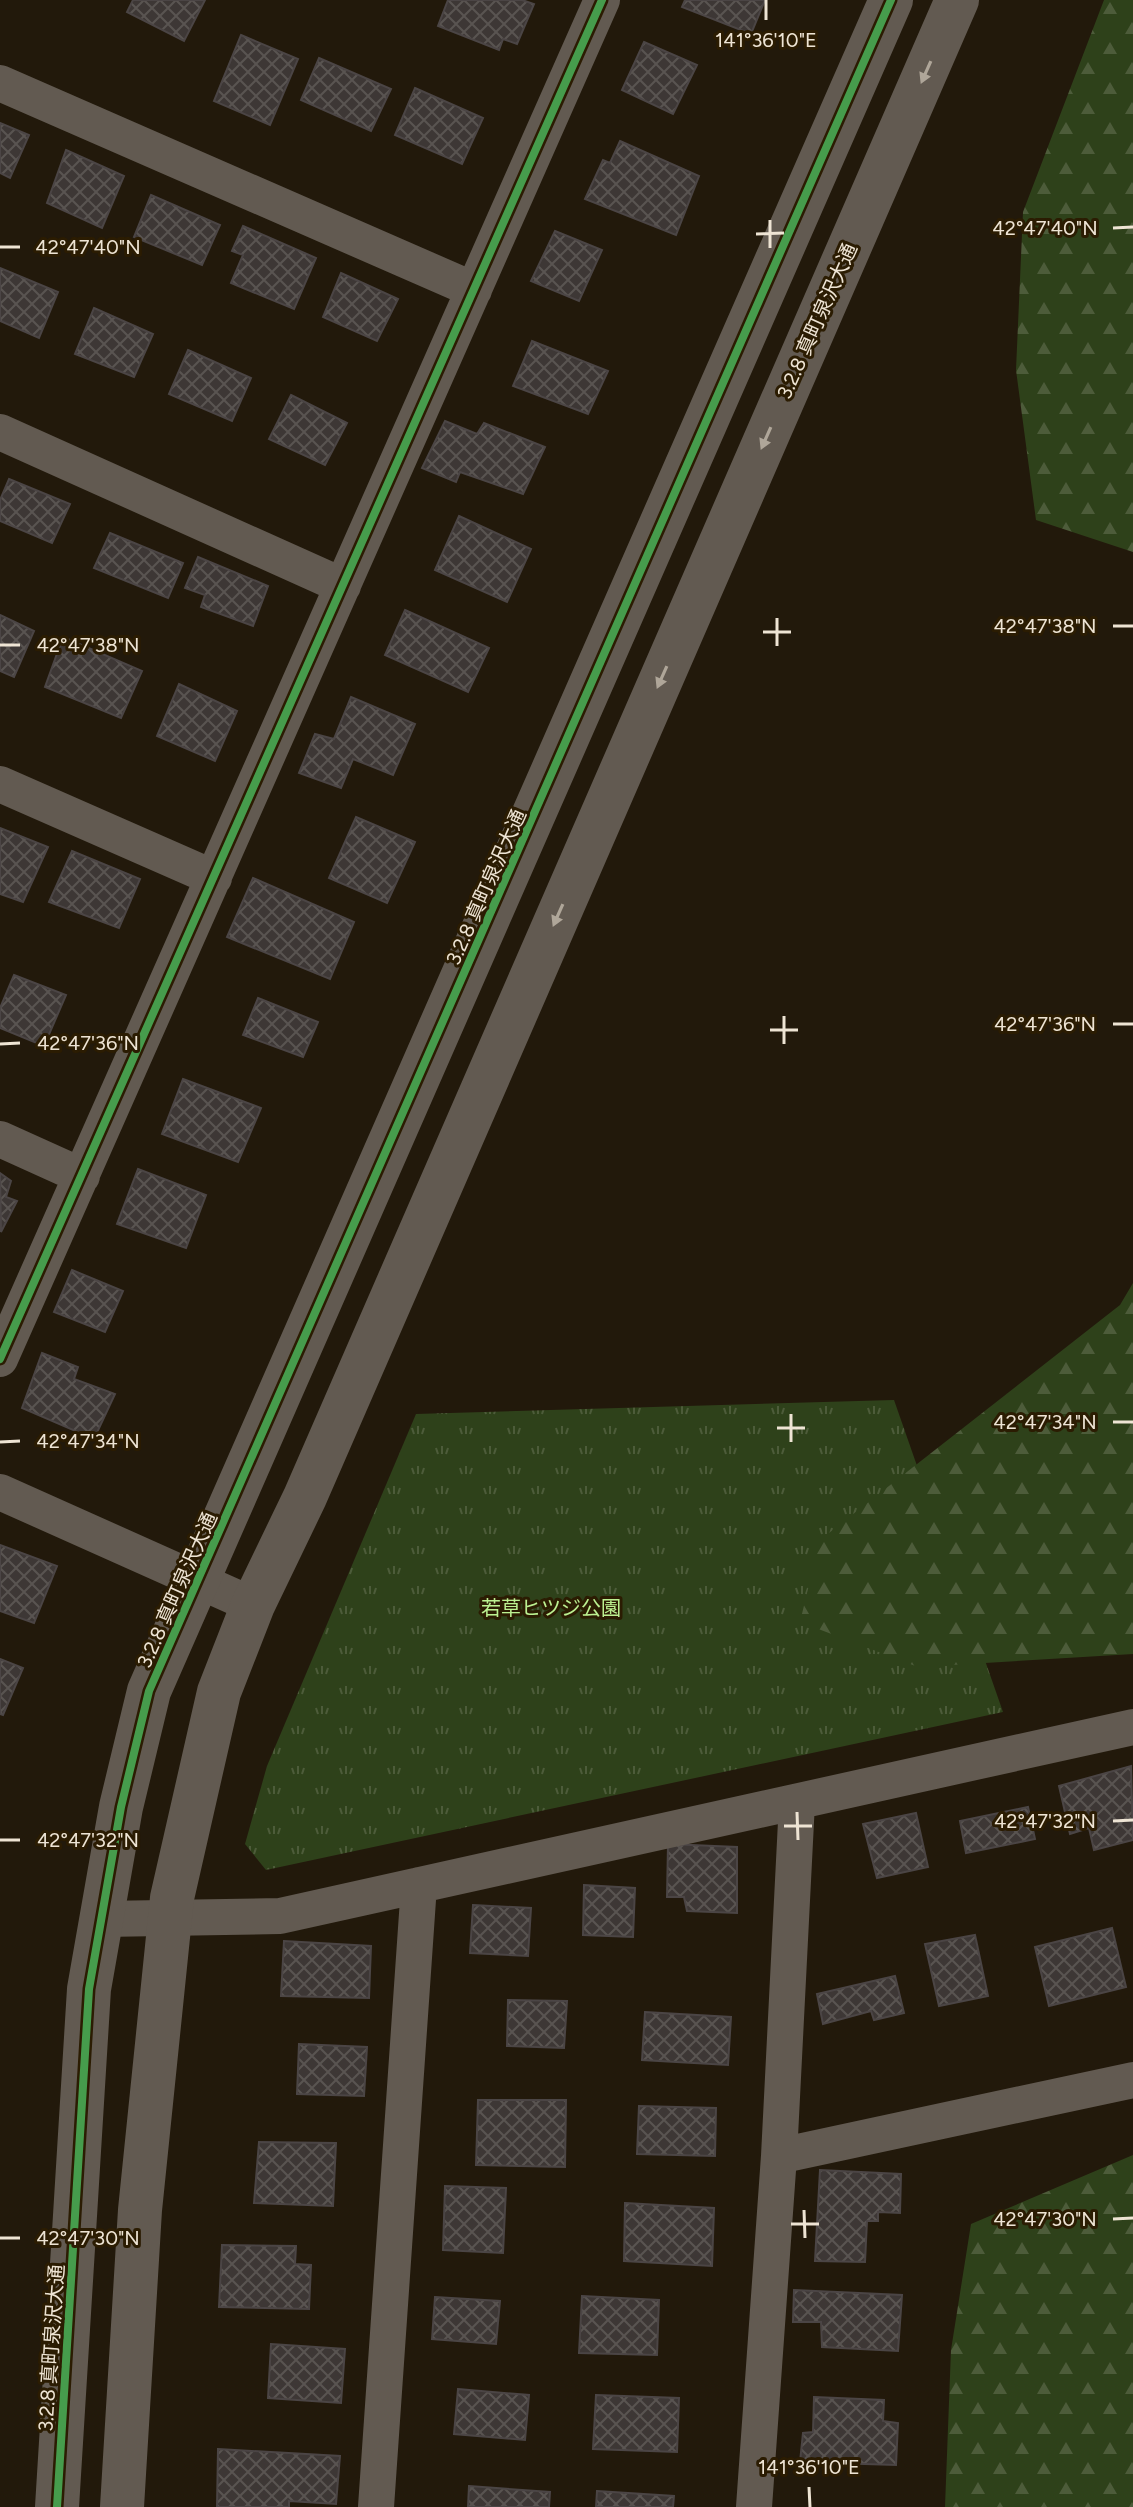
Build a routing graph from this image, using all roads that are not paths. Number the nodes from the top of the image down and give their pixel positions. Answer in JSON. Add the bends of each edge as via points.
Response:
{"nodes":[{"id":1,"x":602,"y":0,"type":"edge"},
{"id":2,"x":891,"y":0,"type":"edge"},
{"id":3,"x":957,"y":0,"type":"edge"},
{"id":4,"x":0,"y":83,"type":"edge"},
{"id":5,"x":474,"y":290,"type":"junction"},
{"id":6,"x":0,"y":432,"type":"edge"},
{"id":7,"x":343,"y":586,"type":"junction"},
{"id":8,"x":0,"y":784,"type":"edge"},
{"id":9,"x":214,"y":878,"type":"junction"},
{"id":10,"x":0,"y":1139,"type":"edge"},
{"id":11,"x":82,"y":1176,"type":"junction"},
{"id":12,"x":0,"y":1359,"type":"edge"},
{"id":13,"x":0,"y":1492,"type":"edge"},
{"id":14,"x":197,"y":1579,"type":"junction"},
{"id":15,"x":253,"y":1605,"type":"junction"},
{"id":16,"x":1133,"y":1727,"type":"edge"},
{"id":17,"x":797,"y":1802,"type":"junction"},
{"id":18,"x":419,"y":1885,"type":"junction"},
{"id":19,"x":170,"y":1918,"type":"junction"},
{"id":20,"x":102,"y":1919,"type":"junction"},
{"id":21,"x":1133,"y":2080,"type":"edge"},
{"id":22,"x":779,"y":2156,"type":"junction"},
{"id":23,"x":57,"y":2507,"type":"edge"},
{"id":24,"x":122,"y":2507,"type":"edge"},
{"id":25,"x":376,"y":2507,"type":"edge"},
{"id":26,"x":754,"y":2507,"type":"edge"}],
"edges":[{"from":1,"to":5,"type":"street"},
{"from":2,"to":14,"type":"street","name":"3.2.8 真町泉沢大通"},
{"from":3,"to":15,"type":"street","name":"3.2.8 真町泉沢大通","one_way":true,"via":[[311,1483]]},
{"from":4,"to":5,"type":"street"},
{"from":5,"to":7,"type":"street"},
{"from":6,"to":7,"type":"street"},
{"from":7,"to":9,"type":"street"},
{"from":8,"to":9,"type":"street"},
{"from":9,"to":11,"type":"street"},
{"from":10,"to":11,"type":"street"},
{"from":11,"to":12,"type":"street"},
{"from":13,"to":14,"type":"street"},
{"from":14,"to":15,"type":"street"},
{"from":14,"to":20,"type":"street","name":"3.2.8 真町泉沢大通","via":[[149,1691],[121,1807]]},
{"from":15,"to":19,"type":"street","name":"3.2.8 真町泉沢大通","via":[[219,1692]]},
{"from":16,"to":17,"type":"street"},
{"from":17,"to":18,"type":"street"},
{"from":17,"to":22,"type":"street"},
{"from":18,"to":19,"type":"street","via":[[280,1916]]},
{"from":18,"to":25,"type":"street"},
{"from":19,"to":20,"type":"street"},
{"from":19,"to":24,"type":"street","name":"3.2.8 真町泉沢大通","via":[[140,2210]]},
{"from":20,"to":23,"type":"street","name":"3.2.8 真町泉沢大通","via":[[89,1989]]},
{"from":21,"to":22,"type":"street"},
{"from":22,"to":26,"type":"street"}]}
